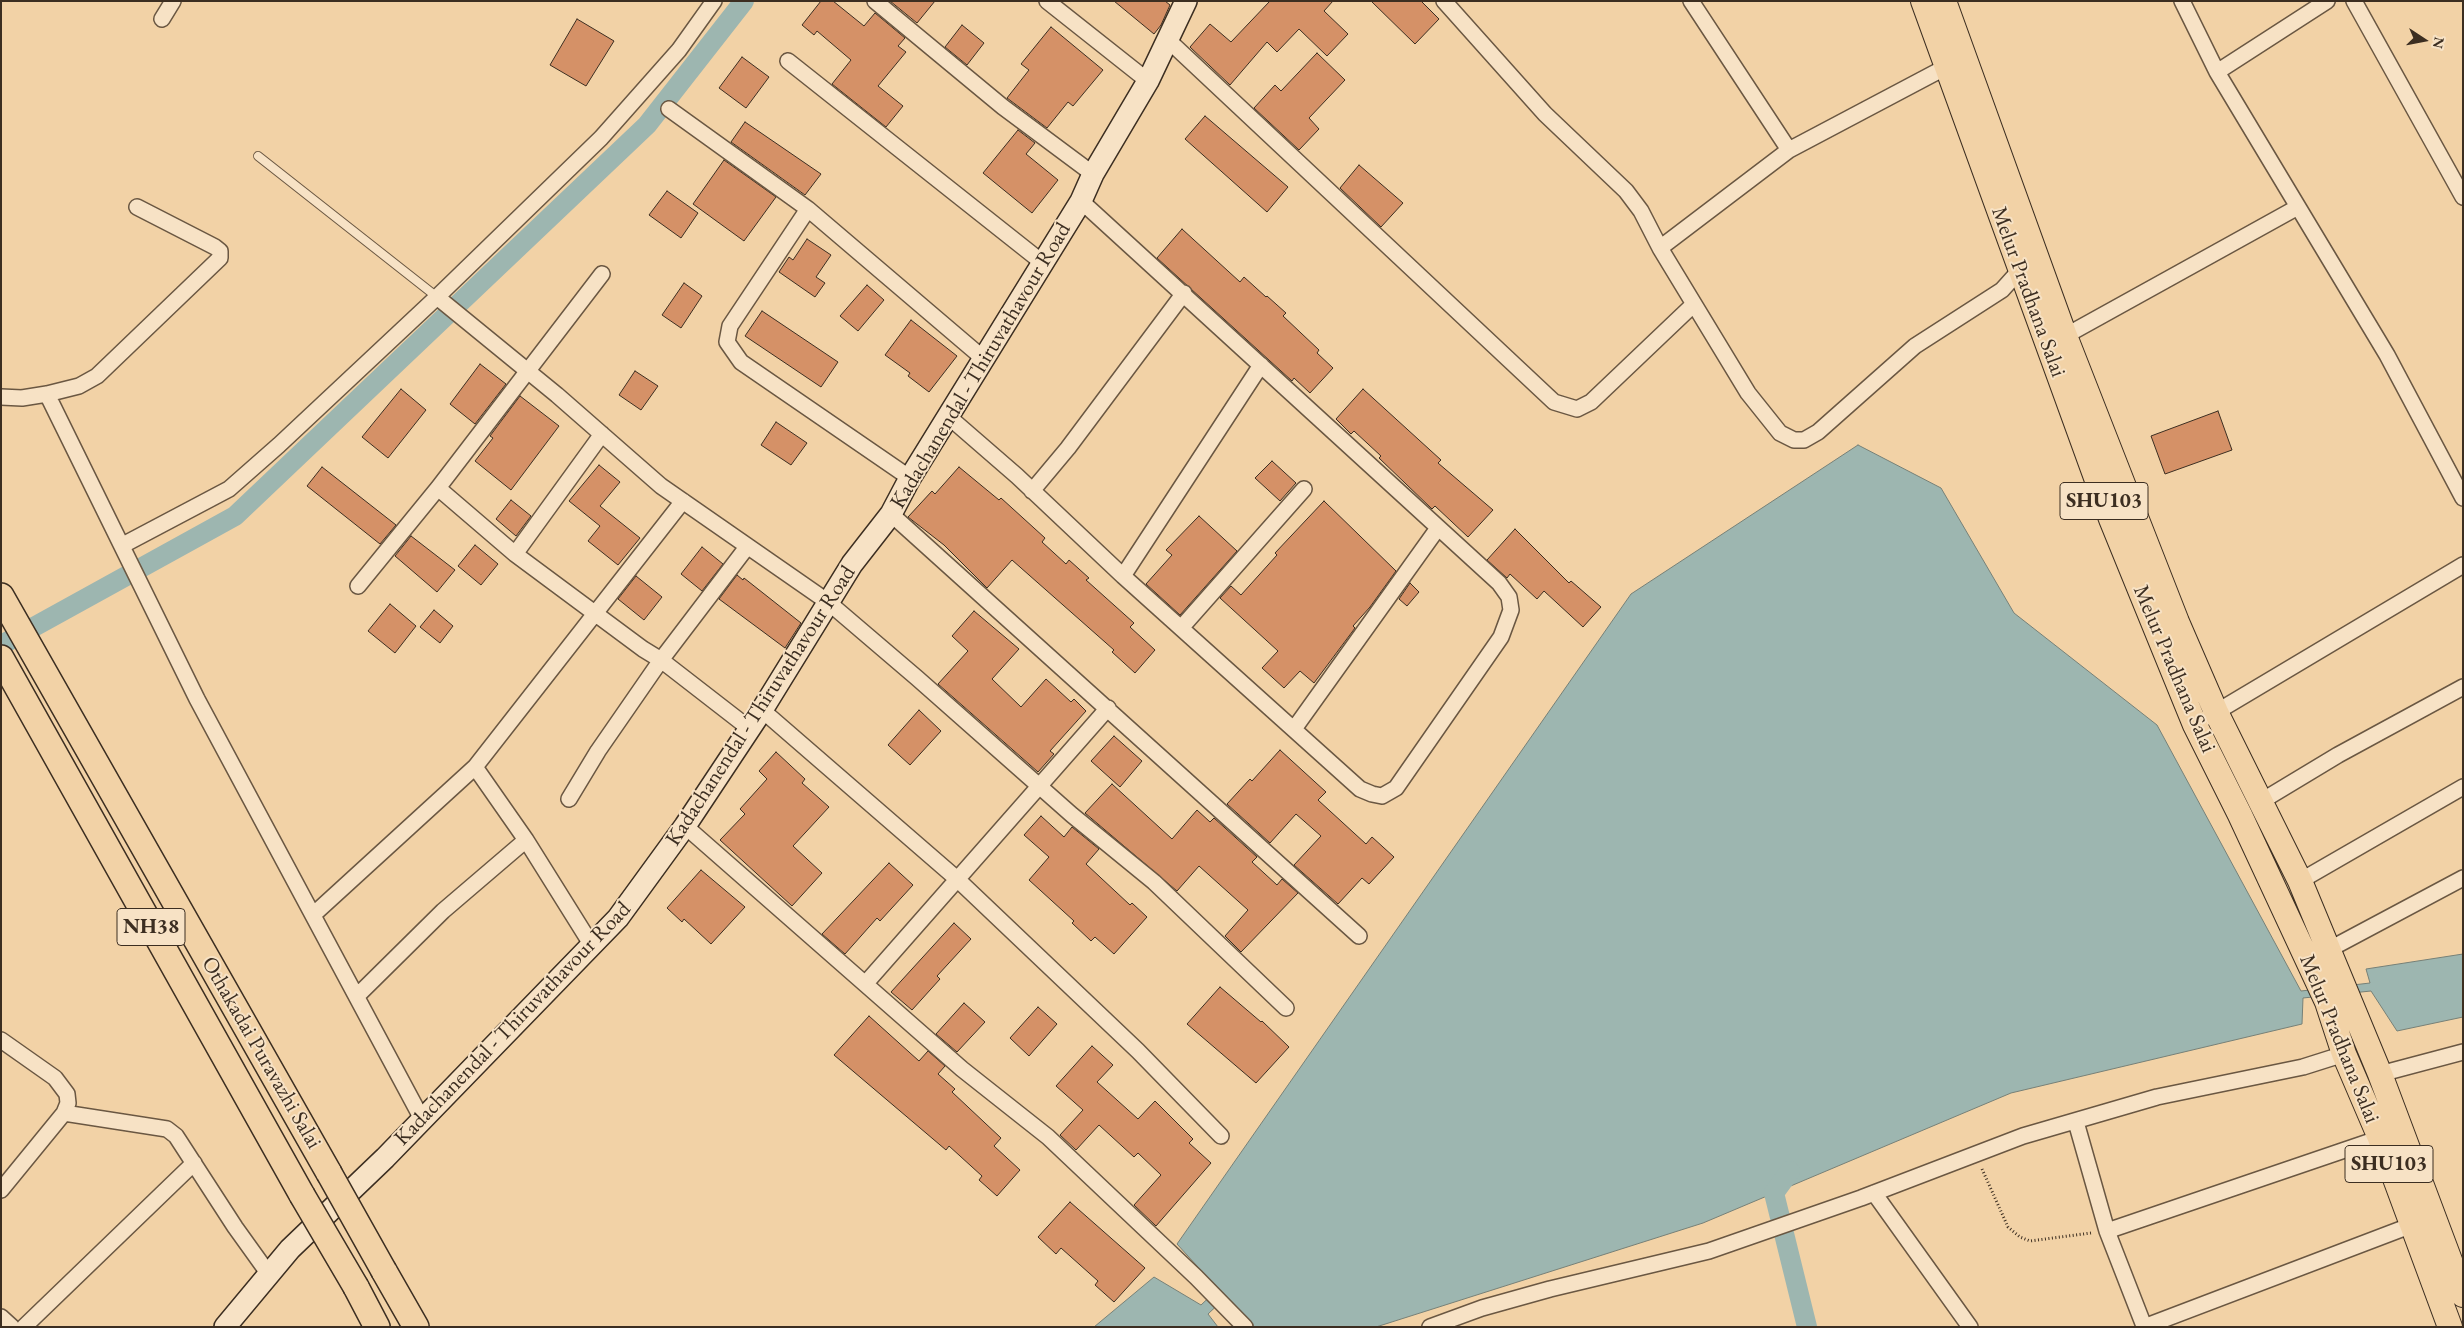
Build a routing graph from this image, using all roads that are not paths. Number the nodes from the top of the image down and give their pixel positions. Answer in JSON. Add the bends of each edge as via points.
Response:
{"nodes":[{"id":1,"x":173,"y":1,"type":"edge"},
{"id":2,"x":714,"y":1,"type":"edge"},
{"id":3,"x":875,"y":1,"type":"edge"},
{"id":4,"x":1047,"y":1,"type":"edge"},
{"id":5,"x":1186,"y":1,"type":"edge"},
{"id":6,"x":1444,"y":1,"type":"edge"},
{"id":7,"x":1691,"y":1,"type":"edge"},
{"id":8,"x":1923,"y":1,"type":"edge"},
{"id":9,"x":1944,"y":1,"type":"edge"},
{"id":10,"x":2327,"y":1,"type":"edge"},
{"id":11,"x":2354,"y":1,"type":"edge"},
{"id":12,"x":2183,"y":2,"type":"edge"},
{"id":13,"x":162,"y":19,"type":"dead end"},
{"id":14,"x":1168,"y":40,"type":"junction"},
{"id":15,"x":788,"y":61,"type":"dead end"},
{"id":16,"x":1946,"y":67,"type":"junction"},
{"id":17,"x":2217,"y":72,"type":"junction"},
{"id":18,"x":1148,"y":81,"type":"junction"},
{"id":19,"x":669,"y":109,"type":"dead end"},
{"id":20,"x":1790,"y":150,"type":"junction"},
{"id":21,"x":258,"y":156,"type":"dead end"},
{"id":22,"x":1093,"y":174,"type":"junction"},
{"id":23,"x":2463,"y":197,"type":"edge"},
{"id":24,"x":1081,"y":201,"type":"junction"},
{"id":25,"x":137,"y":207,"type":"dead end"},
{"id":26,"x":2298,"y":207,"type":"junction"},
{"id":27,"x":808,"y":209,"type":"junction"},
{"id":28,"x":1660,"y":248,"type":"junction"},
{"id":29,"x":1043,"y":263,"type":"junction"},
{"id":30,"x":2020,"y":270,"type":"junction"},
{"id":31,"x":602,"y":274,"type":"dead end"},
{"id":32,"x":1184,"y":293,"type":"junction"},
{"id":33,"x":1694,"y":304,"type":"junction"},
{"id":34,"x":446,"y":305,"type":"junction"},
{"id":35,"x":2065,"y":336,"type":"junction"},
{"id":36,"x":984,"y":360,"type":"junction"},
{"id":37,"x":1261,"y":365,"type":"junction"},
{"id":38,"x":526,"y":371,"type":"junction"},
{"id":39,"x":47,"y":394,"type":"junction"},
{"id":40,"x":1,"y":397,"type":"edge"},
{"id":41,"x":950,"y":417,"type":"junction"},
{"id":42,"x":602,"y":434,"type":"junction"},
{"id":43,"x":910,"y":478,"type":"junction"},
{"id":44,"x":438,"y":488,"type":"junction"},
{"id":45,"x":1304,"y":489,"type":"dead end"},
{"id":46,"x":1032,"y":491,"type":"junction"},
{"id":47,"x":2463,"y":498,"type":"edge"},
{"id":48,"x":682,"y":501,"type":"junction"},
{"id":49,"x":891,"y":514,"type":"junction"},
{"id":50,"x":1438,"y":528,"type":"junction"},
{"id":51,"x":747,"y":547,"type":"junction"},
{"id":52,"x":125,"y":549,"type":"junction"},
{"id":53,"x":515,"y":554,"type":"junction"},
{"id":54,"x":2463,"y":565,"type":"edge"},
{"id":55,"x":1123,"y":576,"type":"junction"},
{"id":56,"x":358,"y":586,"type":"dead end"},
{"id":57,"x":1,"y":596,"type":"edge"},
{"id":58,"x":828,"y":602,"type":"junction"},
{"id":59,"x":595,"y":613,"type":"junction"},
{"id":60,"x":1181,"y":628,"type":"junction"},
{"id":61,"x":1,"y":658,"type":"edge"},
{"id":62,"x":661,"y":660,"type":"junction"},
{"id":63,"x":2463,"y":686,"type":"edge"},
{"id":64,"x":1108,"y":708,"type":"junction"},
{"id":65,"x":762,"y":710,"type":"junction"},
{"id":66,"x":2216,"y":712,"type":"junction"},
{"id":67,"x":2195,"y":725,"type":"junction"},
{"id":68,"x":750,"y":728,"type":"junction"},
{"id":69,"x":1294,"y":729,"type":"junction"},
{"id":70,"x":475,"y":767,"type":"junction"},
{"id":71,"x":1040,"y":786,"type":"junction"},
{"id":72,"x":2463,"y":788,"type":"edge"},
{"id":73,"x":569,"y":799,"type":"dead end"},
{"id":74,"x":2260,"y":802,"type":"junction"},
{"id":75,"x":686,"y":826,"type":"junction"},
{"id":76,"x":526,"y":840,"type":"junction"},
{"id":77,"x":2463,"y":878,"type":"edge"},
{"id":78,"x":957,"y":879,"type":"junction"},
{"id":79,"x":2300,"y":881,"type":"junction"},
{"id":80,"x":313,"y":915,"type":"junction"},
{"id":81,"x":1360,"y":936,"type":"dead end"},
{"id":82,"x":592,"y":944,"type":"junction"},
{"id":83,"x":2328,"y":950,"type":"junction"},
{"id":84,"x":866,"y":983,"type":"junction"},
{"id":85,"x":2333,"y":992,"type":"junction"},
{"id":86,"x":357,"y":996,"type":"junction"},
{"id":87,"x":1286,"y":1008,"type":"dead end"},
{"id":88,"x":1,"y":1040,"type":"edge"},
{"id":89,"x":2463,"y":1052,"type":"edge"},
{"id":90,"x":2344,"y":1054,"type":"junction"},
{"id":91,"x":2380,"y":1074,"type":"junction"},
{"id":92,"x":64,"y":1113,"type":"junction"},
{"id":93,"x":422,"y":1119,"type":"junction"},
{"id":94,"x":2076,"y":1122,"type":"junction"},
{"id":95,"x":1221,"y":1136,"type":"dead end"},
{"id":96,"x":2380,"y":1138,"type":"junction"},
{"id":97,"x":194,"y":1163,"type":"junction"},
{"id":98,"x":1,"y":1190,"type":"edge"},
{"id":99,"x":1874,"y":1193,"type":"junction"},
{"id":100,"x":2412,"y":1225,"type":"junction"},
{"id":101,"x":2107,"y":1231,"type":"junction"},
{"id":102,"x":268,"y":1273,"type":"junction"},
{"id":103,"x":2463,"y":1295,"type":"edge"},
{"id":104,"x":1,"y":1317,"type":"edge"},
{"id":105,"x":2144,"y":1326,"type":"edge"},
{"id":106,"x":12,"y":1327,"type":"edge"},
{"id":107,"x":24,"y":1327,"type":"edge"},
{"id":108,"x":225,"y":1327,"type":"edge"},
{"id":109,"x":378,"y":1327,"type":"edge"},
{"id":110,"x":416,"y":1327,"type":"edge"},
{"id":111,"x":1246,"y":1327,"type":"edge"},
{"id":112,"x":1430,"y":1327,"type":"edge"},
{"id":113,"x":1970,"y":1327,"type":"edge"},
{"id":114,"x":2450,"y":1327,"type":"edge"}],
"edges":[{"from":1,"to":13,"type":"street"},
{"from":2,"to":34,"type":"street","via":[[679,50]]},
{"from":3,"to":22,"type":"street","via":[[1003,108]]},
{"from":4,"to":18,"type":"street"},
{"from":5,"to":14,"type":"main road","name":"Kadachanendal - Thiruvathavour Road"},
{"from":6,"to":28,"type":"street","via":[[1545,114],[1626,191],[1641,211]]},
{"from":7,"to":20,"type":"street"},
{"from":8,"to":16,"type":"main road","name":"Melur Pradhana Salai","number":"SHU103"},
{"from":9,"to":35,"type":"main road","name":"Melur Pradhana Salai","number":"SHU103"},
{"from":10,"to":17,"type":"street"},
{"from":11,"to":23,"type":"street"},
{"from":12,"to":17,"type":"street"},
{"from":14,"to":18,"type":"main road","name":"Kadachanendal - Thiruvathavour Road"},
{"from":14,"to":33,"type":"street","via":[[1554,402],[1577,409],[1591,402]]},
{"from":15,"to":29,"type":"street"},
{"from":16,"to":20,"type":"street"},
{"from":16,"to":30,"type":"main road","name":"Melur Pradhana Salai","number":"SHU103"},
{"from":17,"to":26,"type":"street"},
{"from":18,"to":22,"type":"main road","name":"Kadachanendal - Thiruvathavour Road"},
{"from":19,"to":27,"type":"street"},
{"from":20,"to":28,"type":"street"},
{"from":21,"to":34,"type":"lane"},
{"from":22,"to":24,"type":"main road","name":"Kadachanendal - Thiruvathavour Road"},
{"from":24,"to":29,"type":"main road","name":"Kadachanendal - Thiruvathavour Road"},
{"from":24,"to":32,"type":"street"},
{"from":25,"to":39,"type":"street","via":[[215,247],[220,251],[220,258],[97,376],[79,386]]},
{"from":26,"to":35,"type":"street"},
{"from":26,"to":47,"type":"street","via":[[2387,355]]},
{"from":27,"to":36,"type":"street"},
{"from":27,"to":43,"type":"street","via":[[730,326],[727,342],[741,362]]},
{"from":28,"to":33,"type":"street"},
{"from":29,"to":36,"type":"main road","name":"Kadachanendal - Thiruvathavour Road"},
{"from":30,"to":33,"type":"street","via":[[2002,290],[1915,346],[1818,432],[1804,440],[1794,440],[1780,433],[1748,393]]},
{"from":30,"to":67,"type":"main road","name":"Melur Pradhana Salai","number":"SHU103","via":[[2111,519]]},
{"from":31,"to":38,"type":"street"},
{"from":32,"to":37,"type":"street"},
{"from":32,"to":46,"type":"street"},
{"from":34,"to":38,"type":"street"},
{"from":34,"to":52,"type":"street","via":[[229,489]]},
{"from":35,"to":66,"type":"main road","name":"Melur Pradhana Salai","number":"SHU103","via":[[2177,622]]},
{"from":36,"to":41,"type":"main road","name":"Kadachanendal - Thiruvathavour Road"},
{"from":37,"to":50,"type":"street"},
{"from":37,"to":55,"type":"street"},
{"from":38,"to":42,"type":"street"},
{"from":38,"to":44,"type":"street"},
{"from":39,"to":40,"type":"street"},
{"from":39,"to":52,"type":"street"},
{"from":41,"to":43,"type":"main road","name":"Kadachanendal - Thiruvathavour Road"},
{"from":41,"to":46,"type":"street"},
{"from":42,"to":48,"type":"street"},
{"from":42,"to":53,"type":"street"},
{"from":43,"to":49,"type":"main road","name":"Kadachanendal - Thiruvathavour Road"},
{"from":44,"to":53,"type":"street"},
{"from":44,"to":56,"type":"street"},
{"from":45,"to":60,"type":"street"},
{"from":46,"to":55,"type":"street"},
{"from":48,"to":51,"type":"street"},
{"from":48,"to":59,"type":"street"},
{"from":49,"to":58,"type":"main road","name":"Kadachanendal - Thiruvathavour Road","via":[[852,564]]},
{"from":49,"to":64,"type":"street"},
{"from":50,"to":69,"type":"street"},
{"from":50,"to":69,"type":"street","via":[[1499,583],[1509,597],[1511,610],[1501,637],[1396,788],[1382,796],[1360,789]]},
{"from":51,"to":58,"type":"street"},
{"from":51,"to":62,"type":"street"},
{"from":52,"to":80,"type":"street","via":[[197,700]]},
{"from":53,"to":59,"type":"street"},
{"from":54,"to":66,"type":"street"},
{"from":55,"to":60,"type":"street"},
{"from":57,"to":110,"type":"highway","name":"Othakadai Puravazhi Salai","number":"NH38","bridge":true},
{"from":58,"to":65,"type":"main road","name":"Kadachanendal - Thiruvathavour Road"},
{"from":58,"to":71,"type":"street"},
{"from":59,"to":62,"type":"street"},
{"from":59,"to":70,"type":"street"},
{"from":60,"to":69,"type":"street"},
{"from":61,"to":109,"type":"highway","name":"Othakadai Puravazhi Salai","number":"NH38","bridge":true},
{"from":62,"to":68,"type":"street"},
{"from":62,"to":73,"type":"street"},
{"from":63,"to":74,"type":"street"},
{"from":64,"to":71,"type":"street"},
{"from":64,"to":81,"type":"street"},
{"from":65,"to":68,"type":"main road","name":"Kadachanendal - Thiruvathavour Road"},
{"from":65,"to":78,"type":"street"},
{"from":66,"to":67,"type":"street"},
{"from":66,"to":74,"type":"main road","name":"Melur Pradhana Salai","number":"SHU103"},
{"from":67,"to":85,"type":"main road","name":"Melur Pradhana Salai","number":"SHU103"},
{"from":68,"to":75,"type":"main road","name":"Kadachanendal - Thiruvathavour Road"},
{"from":70,"to":76,"type":"street"},
{"from":70,"to":80,"type":"street"},
{"from":71,"to":78,"type":"street"},
{"from":71,"to":87,"type":"street","via":[[1154,882]]},
{"from":72,"to":79,"type":"street"},
{"from":74,"to":79,"type":"main road","name":"Melur Pradhana Salai","number":"SHU103"},
{"from":75,"to":82,"type":"main road","name":"Kadachanendal - Thiruvathavour Road","via":[[618,918]]},
{"from":75,"to":84,"type":"street"},
{"from":76,"to":82,"type":"street"},
{"from":76,"to":86,"type":"street","via":[[443,911]]},
{"from":77,"to":83,"type":"street"},
{"from":78,"to":84,"type":"street"},
{"from":78,"to":95,"type":"street","via":[[1138,1051]]},
{"from":79,"to":83,"type":"main road","name":"Melur Pradhana Salai","number":"SHU103"},
{"from":80,"to":86,"type":"street"},
{"from":82,"to":93,"type":"main road","name":"Kadachanendal - Thiruvathavour Road"},
{"from":83,"to":85,"type":"main road","name":"Melur Pradhana Salai","number":"SHU103"},
{"from":84,"to":111,"type":"street","via":[[962,1069],[1048,1137]]},
{"from":85,"to":90,"type":"main road","name":"Melur Pradhana Salai","number":"SHU103"},
{"from":85,"to":91,"type":"main road","name":"Melur Pradhana Salai","number":"SHU103"},
{"from":86,"to":93,"type":"street"},
{"from":88,"to":92,"type":"street","via":[[56,1078],[67,1094]]},
{"from":89,"to":91,"type":"street"},
{"from":90,"to":94,"type":"street","via":[[2303,1067],[2157,1097]]},
{"from":90,"to":96,"type":"main road","name":"Melur Pradhana Salai","number":"SHU103"},
{"from":91,"to":103,"type":"main road","name":"Melur Pradhana Salai","number":"SHU103"},
{"from":92,"to":97,"type":"street","via":[[167,1129],[176,1136]]},
{"from":92,"to":98,"type":"street"},
{"from":93,"to":102,"type":"main road","name":"Kadachanendal - Thiruvathavour Road"},
{"from":94,"to":99,"type":"street","via":[[2023,1136]]},
{"from":94,"to":101,"type":"street"},
{"from":96,"to":100,"type":"main road","name":"Melur Pradhana Salai","number":"SHU103"},
{"from":96,"to":101,"type":"street"},
{"from":97,"to":102,"type":"street"},
{"from":97,"to":107,"type":"street"},
{"from":99,"to":112,"type":"street","via":[[1709,1251],[1533,1294]]},
{"from":99,"to":113,"type":"street"},
{"from":100,"to":105,"type":"street"},
{"from":100,"to":114,"type":"main road","name":"Melur Pradhana Salai","number":"SHU103"},
{"from":101,"to":105,"type":"street"},
{"from":102,"to":108,"type":"main road","name":"Kadachanendal - Thiruvathavour Road"},
{"from":104,"to":106,"type":"street"}]}
